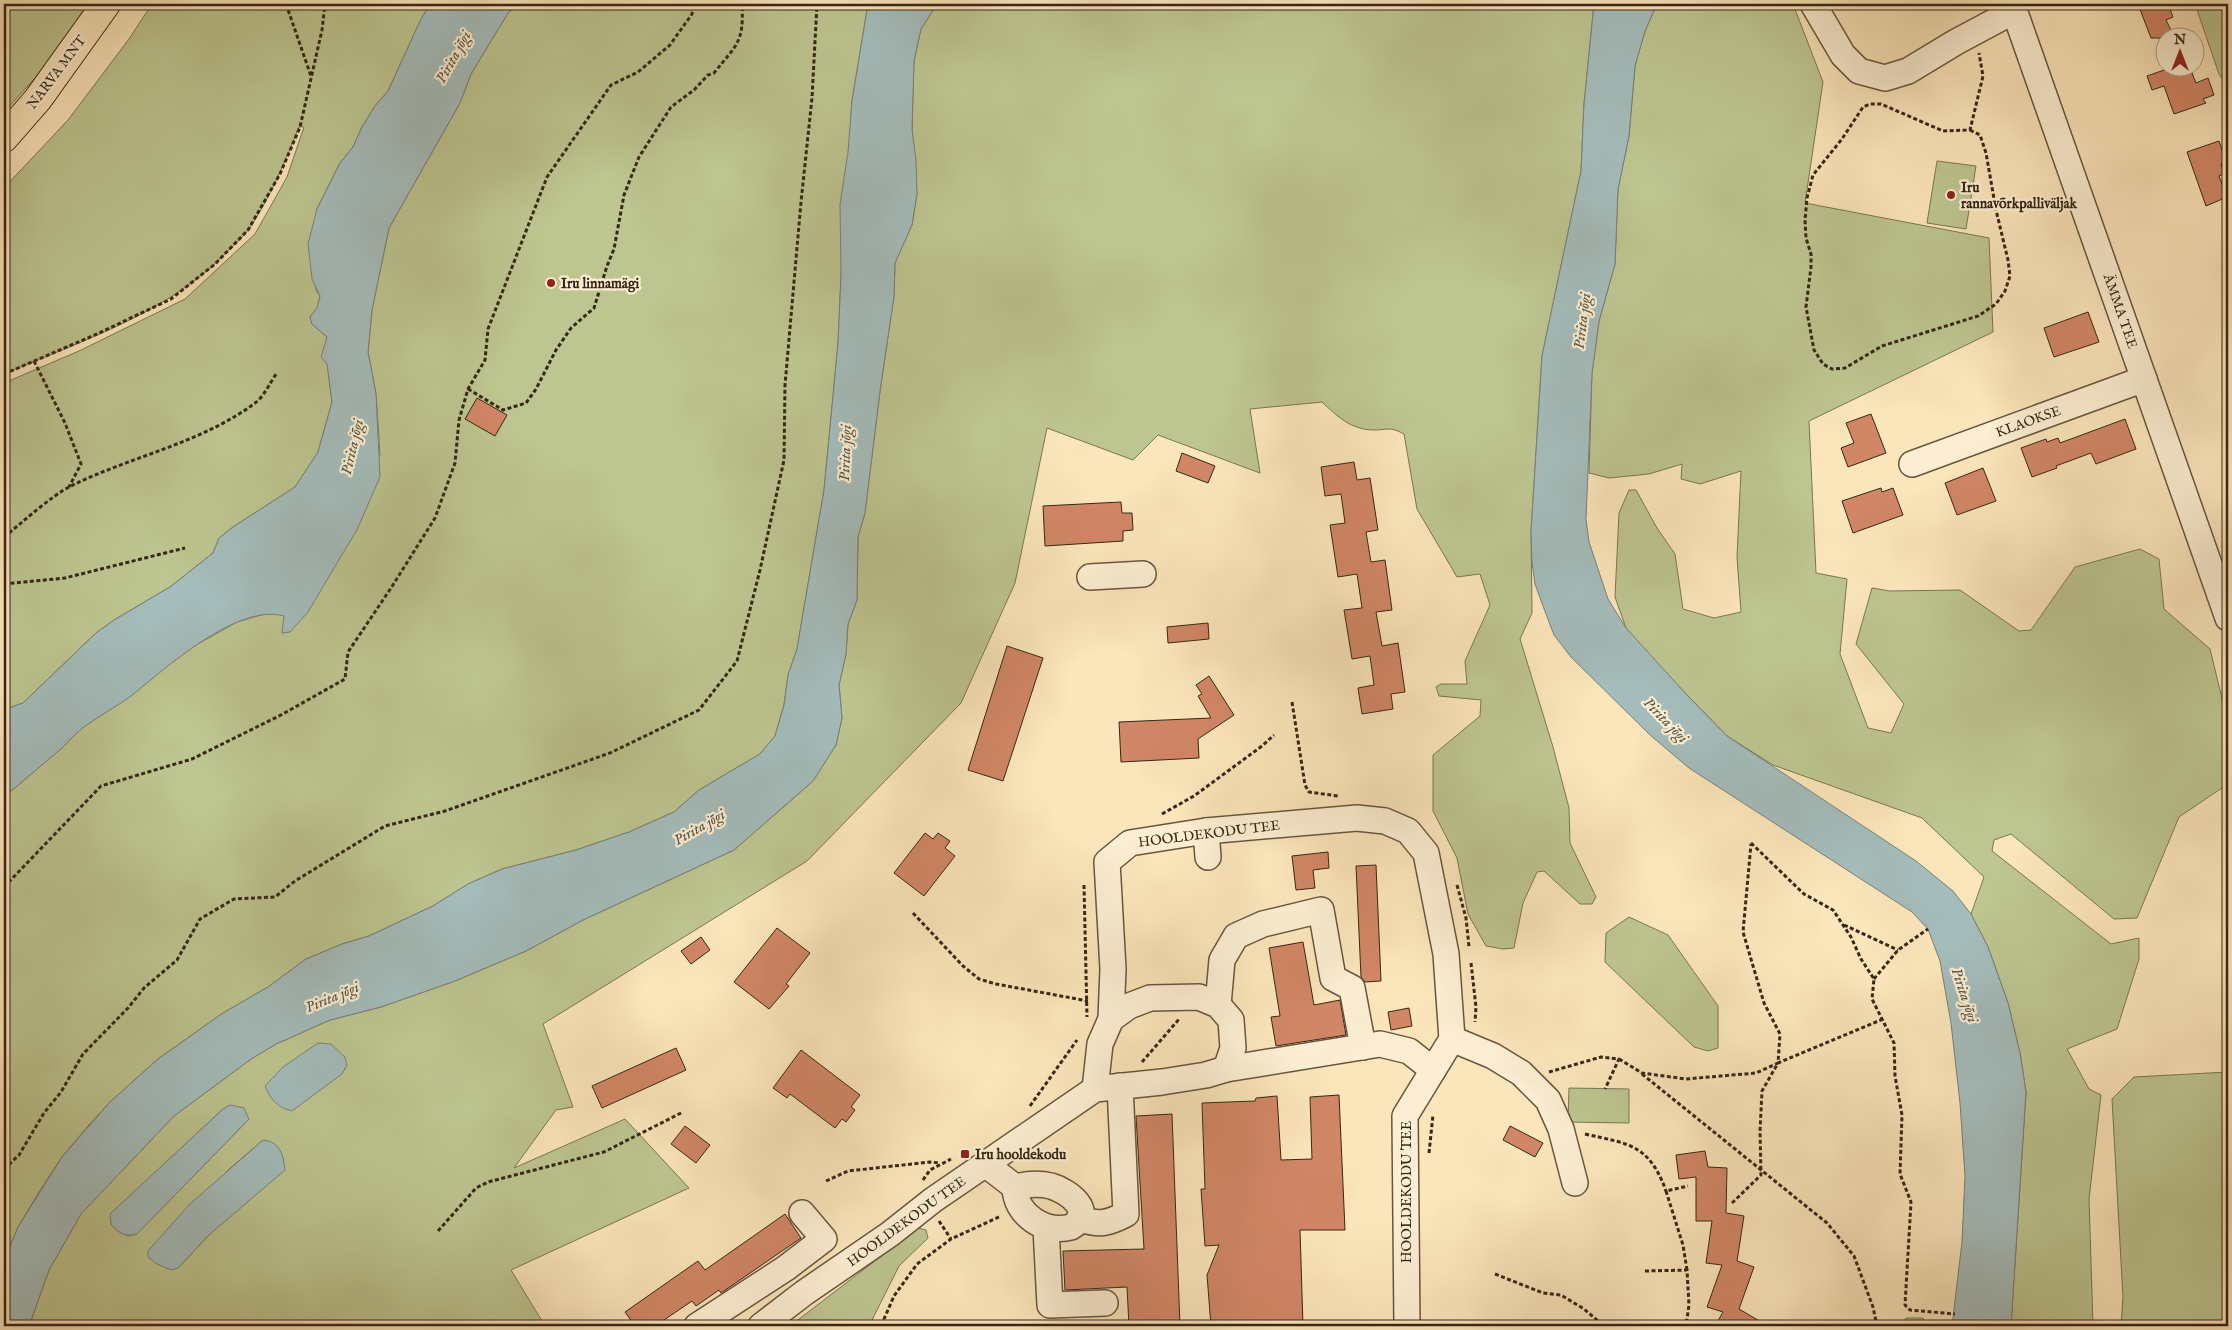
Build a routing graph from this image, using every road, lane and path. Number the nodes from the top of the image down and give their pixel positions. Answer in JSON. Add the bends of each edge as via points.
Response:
{"nodes":[{"id":1,"x":106,"y":4,"type":"edge"},
{"id":2,"x":286,"y":4,"type":"edge"},
{"id":3,"x":325,"y":4,"type":"edge"},
{"id":4,"x":694,"y":4,"type":"edge"},
{"id":5,"x":742,"y":4,"type":"edge"},
{"id":6,"x":817,"y":4,"type":"edge"},
{"id":7,"x":1813,"y":4,"type":"edge"},
{"id":8,"x":2013,"y":7,"type":"edge"},
{"id":9,"x":1973,"y":33,"type":"junction"},
{"id":10,"x":311,"y":77,"type":"junction"},
{"id":11,"x":1970,"y":130,"type":"junction"},
{"id":12,"x":4,"y":138,"type":"edge"},
{"id":13,"x":34,"y":361,"type":"junction"},
{"id":14,"x":277,"y":373,"type":"dead end"},
{"id":15,"x":4,"y":374,"type":"edge"},
{"id":16,"x":2144,"y":378,"type":"junction"},
{"id":17,"x":468,"y":389,"type":"junction"},
{"id":18,"x":1912,"y":464,"type":"dead end"},
{"id":19,"x":68,"y":487,"type":"junction"},
{"id":20,"x":4,"y":537,"type":"edge"},
{"id":21,"x":185,"y":548,"type":"dead end"},
{"id":22,"x":1143,"y":574,"type":"dead end"},
{"id":23,"x":1090,"y":577,"type":"dead end"},
{"id":24,"x":4,"y":584,"type":"edge"},
{"id":25,"x":2228,"y":618,"type":"edge"},
{"id":26,"x":1292,"y":702,"type":"dead end"},
{"id":27,"x":1274,"y":735,"type":"dead end"},
{"id":28,"x":1343,"y":797,"type":"dead end"},
{"id":29,"x":1157,"y":816,"type":"dead end"},
{"id":30,"x":1206,"y":831,"type":"junction"},
{"id":31,"x":1208,"y":857,"type":"dead end"},
{"id":32,"x":1456,"y":882,"type":"dead end"},
{"id":33,"x":1084,"y":885,"type":"dead end"},
{"id":34,"x":4,"y":887,"type":"edge"},
{"id":35,"x":913,"y":913,"type":"dead end"},
{"id":36,"x":1843,"y":924,"type":"junction"},
{"id":37,"x":1928,"y":929,"type":"dead end"},
{"id":38,"x":1898,"y":950,"type":"junction"},
{"id":39,"x":1874,"y":979,"type":"junction"},
{"id":40,"x":1086,"y":1001,"type":"junction"},
{"id":41,"x":1208,"y":1001,"type":"junction"},
{"id":42,"x":1086,"y":1018,"type":"dead end"},
{"id":43,"x":1111,"y":1018,"type":"junction"},
{"id":44,"x":1883,"y":1018,"type":"junction"},
{"id":45,"x":1081,"y":1035,"type":"dead end"},
{"id":46,"x":1462,"y":1043,"type":"junction"},
{"id":47,"x":1363,"y":1047,"type":"junction"},
{"id":48,"x":1619,"y":1059,"type":"junction"},
{"id":49,"x":1778,"y":1063,"type":"junction"},
{"id":50,"x":1226,"y":1069,"type":"junction"},
{"id":51,"x":1433,"y":1070,"type":"junction"},
{"id":52,"x":1521,"y":1073,"type":"junction"},
{"id":53,"x":1642,"y":1073,"type":"junction"},
{"id":54,"x":1120,"y":1086,"type":"junction"},
{"id":55,"x":1095,"y":1089,"type":"junction"},
{"id":56,"x":1605,"y":1089,"type":"dead end"},
{"id":57,"x":1435,"y":1107,"type":"dead end"},
{"id":58,"x":1026,"y":1111,"type":"dead end"},
{"id":59,"x":683,"y":1112,"type":"dead end"},
{"id":60,"x":1561,"y":1129,"type":"junction"},
{"id":61,"x":1429,"y":1160,"type":"dead end"},
{"id":62,"x":940,"y":1164,"type":"dead end"},
{"id":63,"x":986,"y":1164,"type":"junction"},
{"id":64,"x":4,"y":1169,"type":"edge"},
{"id":65,"x":1761,"y":1169,"type":"junction"},
{"id":66,"x":826,"y":1181,"type":"dead end"},
{"id":67,"x":1575,"y":1183,"type":"dead end"},
{"id":68,"x":1688,"y":1186,"type":"dead end"},
{"id":69,"x":1666,"y":1190,"type":"junction"},
{"id":70,"x":1018,"y":1197,"type":"junction"},
{"id":71,"x":1732,"y":1203,"type":"dead end"},
{"id":72,"x":802,"y":1213,"type":"dead end"},
{"id":73,"x":1080,"y":1219,"type":"junction"},
{"id":74,"x":1046,"y":1228,"type":"junction"},
{"id":75,"x":438,"y":1231,"type":"dead end"},
{"id":76,"x":786,"y":1268,"type":"junction"},
{"id":77,"x":1687,"y":1270,"type":"junction"},
{"id":78,"x":1645,"y":1272,"type":"dead end"},
{"id":79,"x":1494,"y":1274,"type":"dead end"},
{"id":80,"x":804,"y":1293,"type":"junction"},
{"id":81,"x":1105,"y":1303,"type":"dead end"},
{"id":82,"x":1955,"y":1314,"type":"dead end"},
{"id":83,"x":698,"y":1326,"type":"edge"},
{"id":84,"x":761,"y":1326,"type":"edge"},
{"id":85,"x":884,"y":1326,"type":"edge"},
{"id":86,"x":1407,"y":1326,"type":"edge"},
{"id":87,"x":1604,"y":1326,"type":"edge"},
{"id":88,"x":1686,"y":1326,"type":"edge"},
{"id":89,"x":1877,"y":1326,"type":"edge"}],
"edges":[{"from":1,"to":12,"type":"main road","name":"NARVA MNT","via":[[38,99]]},
{"from":2,"to":10,"type":"path"},
{"from":3,"to":10,"type":"path"},
{"from":4,"to":17,"type":"path","via":[[692,14],[670,45],[638,72],[611,86],[547,177],[488,329],[485,360]]},
{"from":5,"to":17,"type":"path","via":[[740,41],[714,73],[671,107],[639,157],[624,196],[614,249],[594,308],[571,328],[526,403],[503,410]]},
{"from":6,"to":64,"type":"path","via":[[812,98],[788,340],[784,460],[737,661],[699,710],[646,736],[445,811],[385,826],[275,897],[234,899],[200,919],[177,960],[144,988],[83,1054],[19,1155]]},
{"from":7,"to":9,"type":"street","via":[[1843,55],[1859,71],[1885,78],[1908,71]]},
{"from":8,"to":9,"type":"street"},
{"from":8,"to":16,"type":"street","name":"ÄMMA TEE"},
{"from":9,"to":11,"type":"path","via":[[1982,76]]},
{"from":10,"to":13,"type":"path","via":[[300,127],[280,174],[248,230],[216,264],[171,299]]},
{"from":11,"to":11,"type":"path","via":[[1943,132],[1881,104],[1870,104],[1863,107],[1813,175],[1805,220],[1811,254],[1806,307],[1814,350],[1823,364],[1832,369],[1846,368],[1882,346],[1978,316],[1996,304],[2005,291],[2009,268],[1986,153],[1980,135]]},
{"from":13,"to":15,"type":"path"},
{"from":13,"to":19,"type":"path","via":[[81,464]]},
{"from":14,"to":19,"type":"path","via":[[256,402],[220,423]]},
{"from":16,"to":18,"type":"street","name":"KLAOKSE"},
{"from":16,"to":25,"type":"street","name":"ÄMMA TEE"},
{"from":17,"to":34,"type":"path","via":[[459,420],[455,463],[435,518],[348,652],[345,680],[192,759],[101,786]]},
{"from":19,"to":20,"type":"path"},
{"from":21,"to":24,"type":"path","via":[[65,578]]},
{"from":22,"to":23,"type":"street"},
{"from":26,"to":28,"type":"path","via":[[1309,792]]},
{"from":27,"to":29,"type":"path","via":[[1194,796]]},
{"from":30,"to":31,"type":"street"},
{"from":30,"to":43,"type":"street","name":"HOOLDEKODU TEE","via":[[1130,843],[1107,862],[1113,969]]},
{"from":30,"to":46,"type":"street","name":"HOOLDEKODU TEE","via":[[1357,818],[1385,821],[1408,831],[1426,853]]},
{"from":32,"to":46,"type":"path","via":[[1466,918],[1476,1008]]},
{"from":33,"to":40,"type":"path"},
{"from":35,"to":40,"type":"path","via":[[979,979]]},
{"from":36,"to":38,"type":"path"},
{"from":36,"to":39,"type":"path"},
{"from":36,"to":49,"type":"path","via":[[1833,910],[1804,894],[1751,843],[1743,932],[1764,1003],[1780,1034]]},
{"from":37,"to":38,"type":"path"},
{"from":38,"to":39,"type":"path"},
{"from":39,"to":44,"type":"path","via":[[1872,999]]},
{"from":40,"to":42,"type":"path"},
{"from":40,"to":43,"type":"path","via":[[1097,1002]]},
{"from":41,"to":43,"type":"street","via":[[1150,998]]},
{"from":41,"to":47,"type":"street","via":[[1222,960],[1236,936],[1263,924],[1321,910],[1333,978],[1352,988]]},
{"from":41,"to":50,"type":"street","via":[[1231,1020],[1233,1048]]},
{"from":41,"to":54,"type":"path"},
{"from":43,"to":55,"type":"street","name":"HOOLDEKODU TEE","via":[[1100,1044]]},
{"from":44,"to":49,"type":"path"},
{"from":44,"to":82,"type":"path","via":[[1894,1043],[1895,1076],[1902,1116],[1900,1174],[1911,1202],[1905,1305],[1910,1310]]},
{"from":45,"to":58,"type":"path"},
{"from":46,"to":51,"type":"street","name":"HOOLDEKODU TEE"},
{"from":46,"to":52,"type":"street"},
{"from":47,"to":50,"type":"street"},
{"from":47,"to":51,"type":"street","via":[[1380,1044],[1410,1050]]},
{"from":48,"to":52,"type":"path","via":[[1601,1057],[1552,1071]]},
{"from":48,"to":53,"type":"path"},
{"from":48,"to":56,"type":"path"},
{"from":49,"to":53,"type":"path","via":[[1756,1073],[1686,1079]]},
{"from":49,"to":65,"type":"path","via":[[1762,1091]]},
{"from":50,"to":54,"type":"street","via":[[1171,1081]]},
{"from":51,"to":86,"type":"street","name":"HOOLDEKODU TEE","via":[[1405,1116]]},
{"from":52,"to":60,"type":"street","via":[[1548,1100]]},
{"from":53,"to":65,"type":"path"},
{"from":54,"to":55,"type":"street"},
{"from":54,"to":73,"type":"street","via":[[1126,1214],[1110,1223],[1095,1224]]},
{"from":55,"to":63,"type":"street","name":"HOOLDEKODU TEE"},
{"from":57,"to":61,"type":"path"},
{"from":59,"to":75,"type":"path","via":[[604,1152],[488,1182],[476,1188]]},
{"from":60,"to":67,"type":"street"},
{"from":60,"to":69,"type":"path","via":[[1630,1144],[1643,1152],[1659,1172]]},
{"from":62,"to":66,"type":"path","via":[[930,1162],[848,1171]]},
{"from":63,"to":70,"type":"street"},
{"from":63,"to":80,"type":"street","name":"HOOLDEKODU TEE"},
{"from":65,"to":71,"type":"path","via":[[1761,1175]]},
{"from":65,"to":89,"type":"path","via":[[1827,1223],[1854,1256]]},
{"from":68,"to":69,"type":"path"},
{"from":69,"to":77,"type":"path"},
{"from":70,"to":73,"type":"street","via":[[1029,1184],[1050,1186],[1068,1194],[1078,1203]]},
{"from":70,"to":74,"type":"street","via":[[1034,1220]]},
{"from":70,"to":85,"type":"path","via":[[917,1264],[894,1296]]},
{"from":72,"to":76,"type":"street","via":[[824,1240]]},
{"from":73,"to":74,"type":"street","via":[[1071,1227]]},
{"from":74,"to":81,"type":"street","via":[[1050,1305]]},
{"from":76,"to":80,"type":"street"},
{"from":76,"to":83,"type":"street"},
{"from":77,"to":78,"type":"path"},
{"from":77,"to":88,"type":"path","via":[[1689,1305]]},
{"from":79,"to":87,"type":"path","via":[[1543,1293],[1561,1295]]},
{"from":80,"to":84,"type":"street","name":"HOOLDEKODU TEE"}]}
